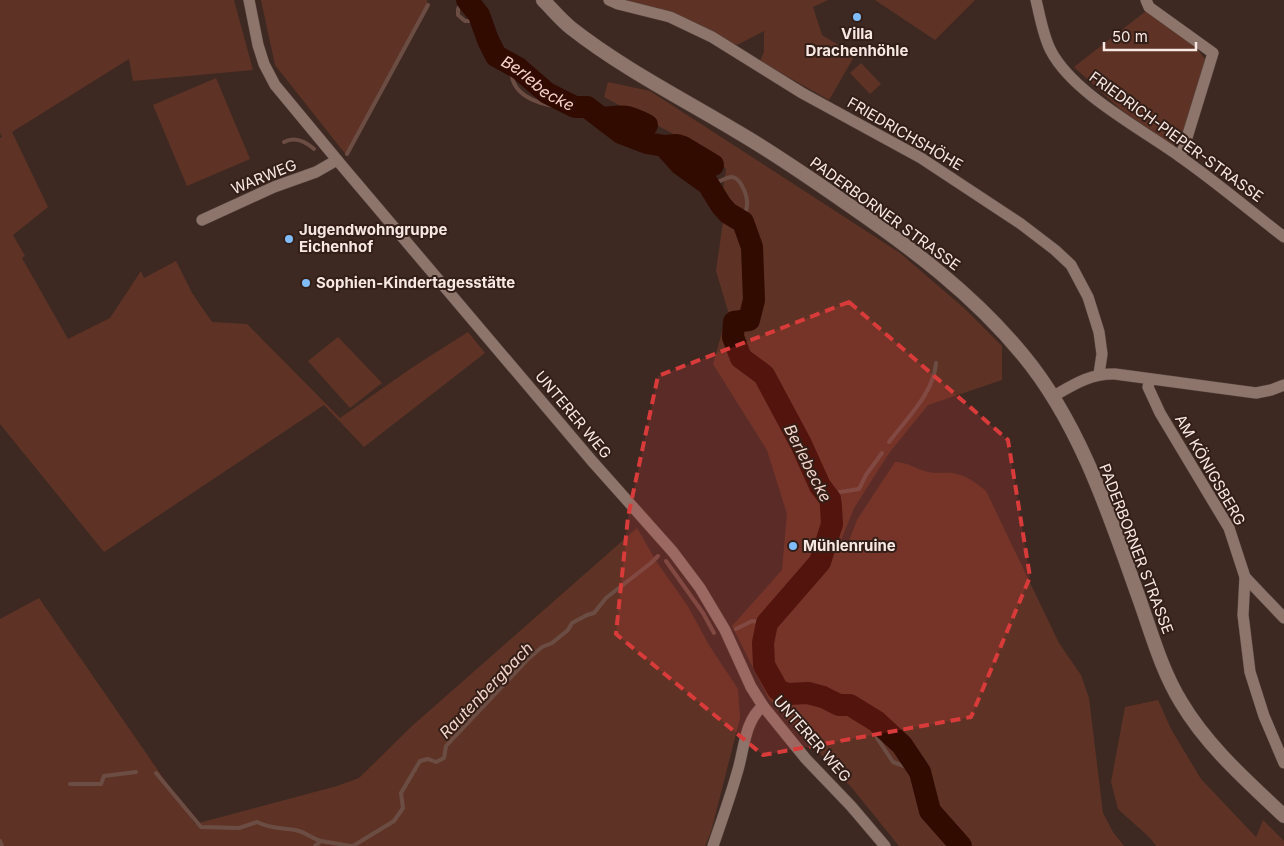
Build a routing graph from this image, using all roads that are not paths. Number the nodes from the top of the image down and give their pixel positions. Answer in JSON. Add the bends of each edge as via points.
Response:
{"nodes":[{"id":1,"x":249,"y":0,"type":"edge"},
{"id":2,"x":543,"y":0,"type":"edge"},
{"id":3,"x":609,"y":0,"type":"edge"},
{"id":4,"x":1036,"y":0,"type":"edge"},
{"id":5,"x":1146,"y":0,"type":"edge"},
{"id":6,"x":1180,"y":156,"type":"junction"},
{"id":7,"x":337,"y":160,"type":"junction"},
{"id":8,"x":202,"y":220,"type":"dead end"},
{"id":9,"x":1284,"y":237,"type":"edge"},
{"id":10,"x":1099,"y":374,"type":"junction"},
{"id":11,"x":1150,"y":379,"type":"junction"},
{"id":12,"x":1284,"y":385,"type":"edge"},
{"id":13,"x":1052,"y":396,"type":"junction"},
{"id":14,"x":1245,"y":577,"type":"junction"},
{"id":15,"x":1284,"y":618,"type":"edge"},
{"id":16,"x":763,"y":706,"type":"junction"},
{"id":17,"x":1284,"y":763,"type":"edge"},
{"id":18,"x":1284,"y":816,"type":"edge"},
{"id":19,"x":713,"y":846,"type":"edge"},
{"id":20,"x":885,"y":846,"type":"edge"}],
"edges":[{"from":1,"to":7,"type":"street","name":"UNTERER WEG","via":[[258,45],[270,76]]},
{"from":2,"to":13,"type":"main road","name":"PADERBORNER STRASSE","via":[[569,27],[604,52],[812,179],[928,262],[981,308],[1024,355]]},
{"from":3,"to":10,"type":"street","name":"FRIEDRICHSHÖHE","via":[[670,17],[712,37],[808,96],[921,158],[1021,224],[1071,265],[1088,298],[1099,332],[1102,354]]},
{"from":4,"to":6,"type":"street","name":"FRIEDRICH-PIEPER-STRASSE","via":[[1051,51],[1070,77],[1093,97]]},
{"from":5,"to":6,"type":"street","via":[[1148,7],[1213,53]]},
{"from":6,"to":9,"type":"street","name":"FRIEDRICH-PIEPER-STRASSE"},
{"from":7,"to":8,"type":"street","name":"WARWEG"},
{"from":7,"to":16,"type":"street","name":"UNTERER WEG","via":[[673,552],[725,630]]},
{"from":10,"to":11,"type":"street"},
{"from":10,"to":13,"type":"street"},
{"from":11,"to":12,"type":"street","via":[[1256,393]]},
{"from":11,"to":14,"type":"street","name":"AM KÖNIGSBERG","via":[[1148,387],[1160,412],[1229,528]]},
{"from":13,"to":18,"type":"main road","name":"PADERBORNER STRASSE","via":[[1089,468],[1163,668],[1181,703],[1210,744]]},
{"from":14,"to":15,"type":"street","name":"AM KÖNIGSBERG"},
{"from":14,"to":17,"type":"street","name":"AM KÖNIGSBERG","via":[[1243,615],[1250,672]]},
{"from":16,"to":19,"type":"street","via":[[756,712],[746,736]]},
{"from":16,"to":20,"type":"street","name":"UNTERER WEG"}]}
